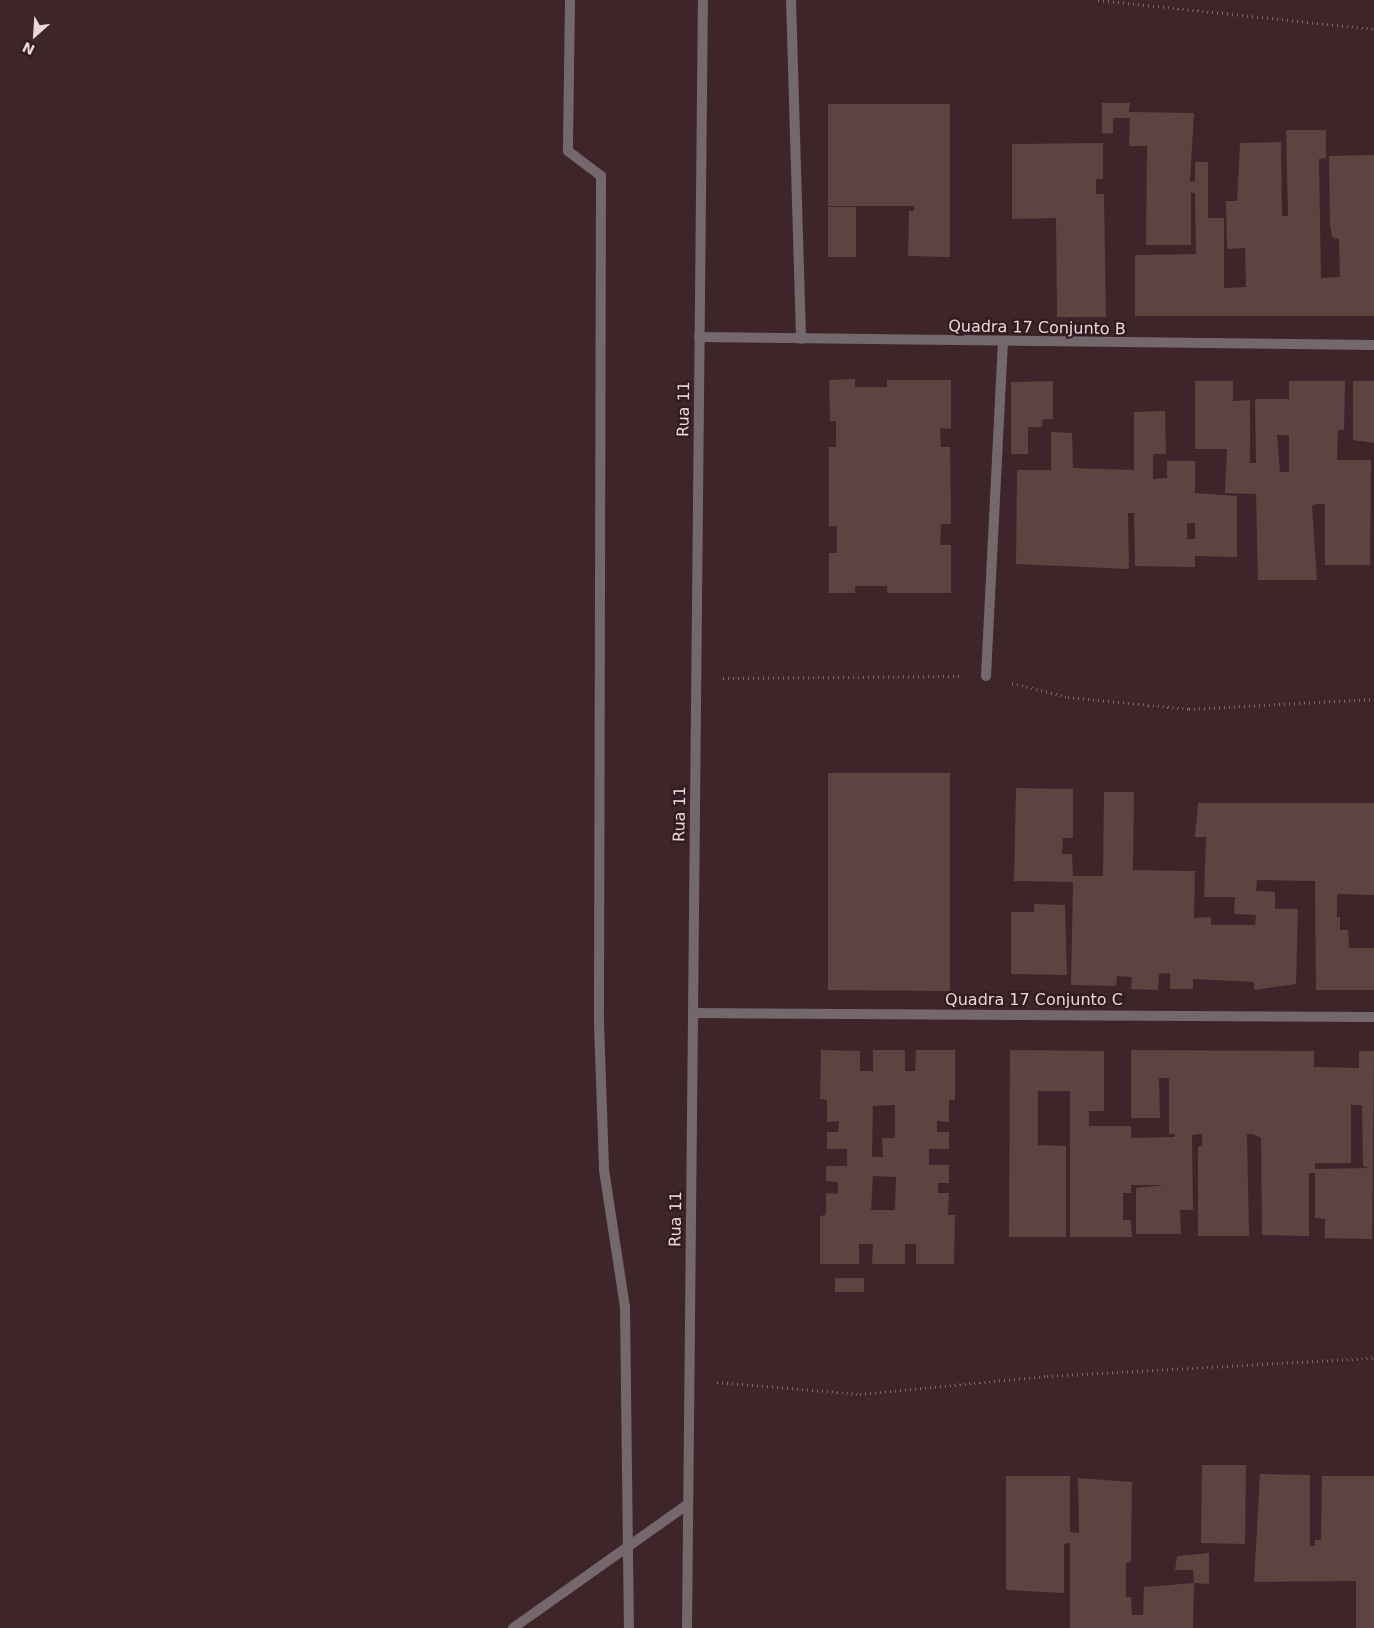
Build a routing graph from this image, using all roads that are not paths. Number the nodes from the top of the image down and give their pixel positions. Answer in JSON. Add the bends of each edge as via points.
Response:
{"nodes":[{"id":1,"x":570,"y":0,"type":"edge"},
{"id":2,"x":703,"y":0,"type":"edge"},
{"id":3,"x":791,"y":0,"type":"edge"},
{"id":4,"x":699,"y":338,"type":"junction"},
{"id":5,"x":802,"y":339,"type":"junction"},
{"id":6,"x":1003,"y":344,"type":"junction"},
{"id":7,"x":1374,"y":345,"type":"edge"},
{"id":8,"x":986,"y":676,"type":"road end"},
{"id":9,"x":693,"y":1013,"type":"junction"},
{"id":10,"x":1374,"y":1018,"type":"edge"},
{"id":11,"x":688,"y":1504,"type":"junction"},
{"id":12,"x":626,"y":1546,"type":"junction"},
{"id":13,"x":513,"y":1628,"type":"edge"},
{"id":14,"x":629,"y":1628,"type":"edge"},
{"id":15,"x":686,"y":1628,"type":"edge"}],
"edges":[{"from":1,"to":12,"type":"street","via":[[568,151],[601,176],[599,1024],[604,1170],[626,1307]]},
{"from":2,"to":4,"type":"street","name":"Rua 11"},
{"from":3,"to":5,"type":"street"},
{"from":4,"to":5,"type":"street","name":"Quadra 17 Conjunto B"},
{"from":4,"to":9,"type":"street","name":"Rua 11"},
{"from":5,"to":6,"type":"street","name":"Quadra 17 Conjunto B"},
{"from":6,"to":7,"type":"street","name":"Quadra 17 Conjunto B"},
{"from":6,"to":8,"type":"street"},
{"from":9,"to":10,"type":"street","name":"Quadra 17 Conjunto C"},
{"from":9,"to":11,"type":"street","name":"Rua 11"},
{"from":11,"to":12,"type":"street"},
{"from":11,"to":15,"type":"street","name":"Rua 11"},
{"from":12,"to":13,"type":"street"},
{"from":12,"to":14,"type":"street"}]}
